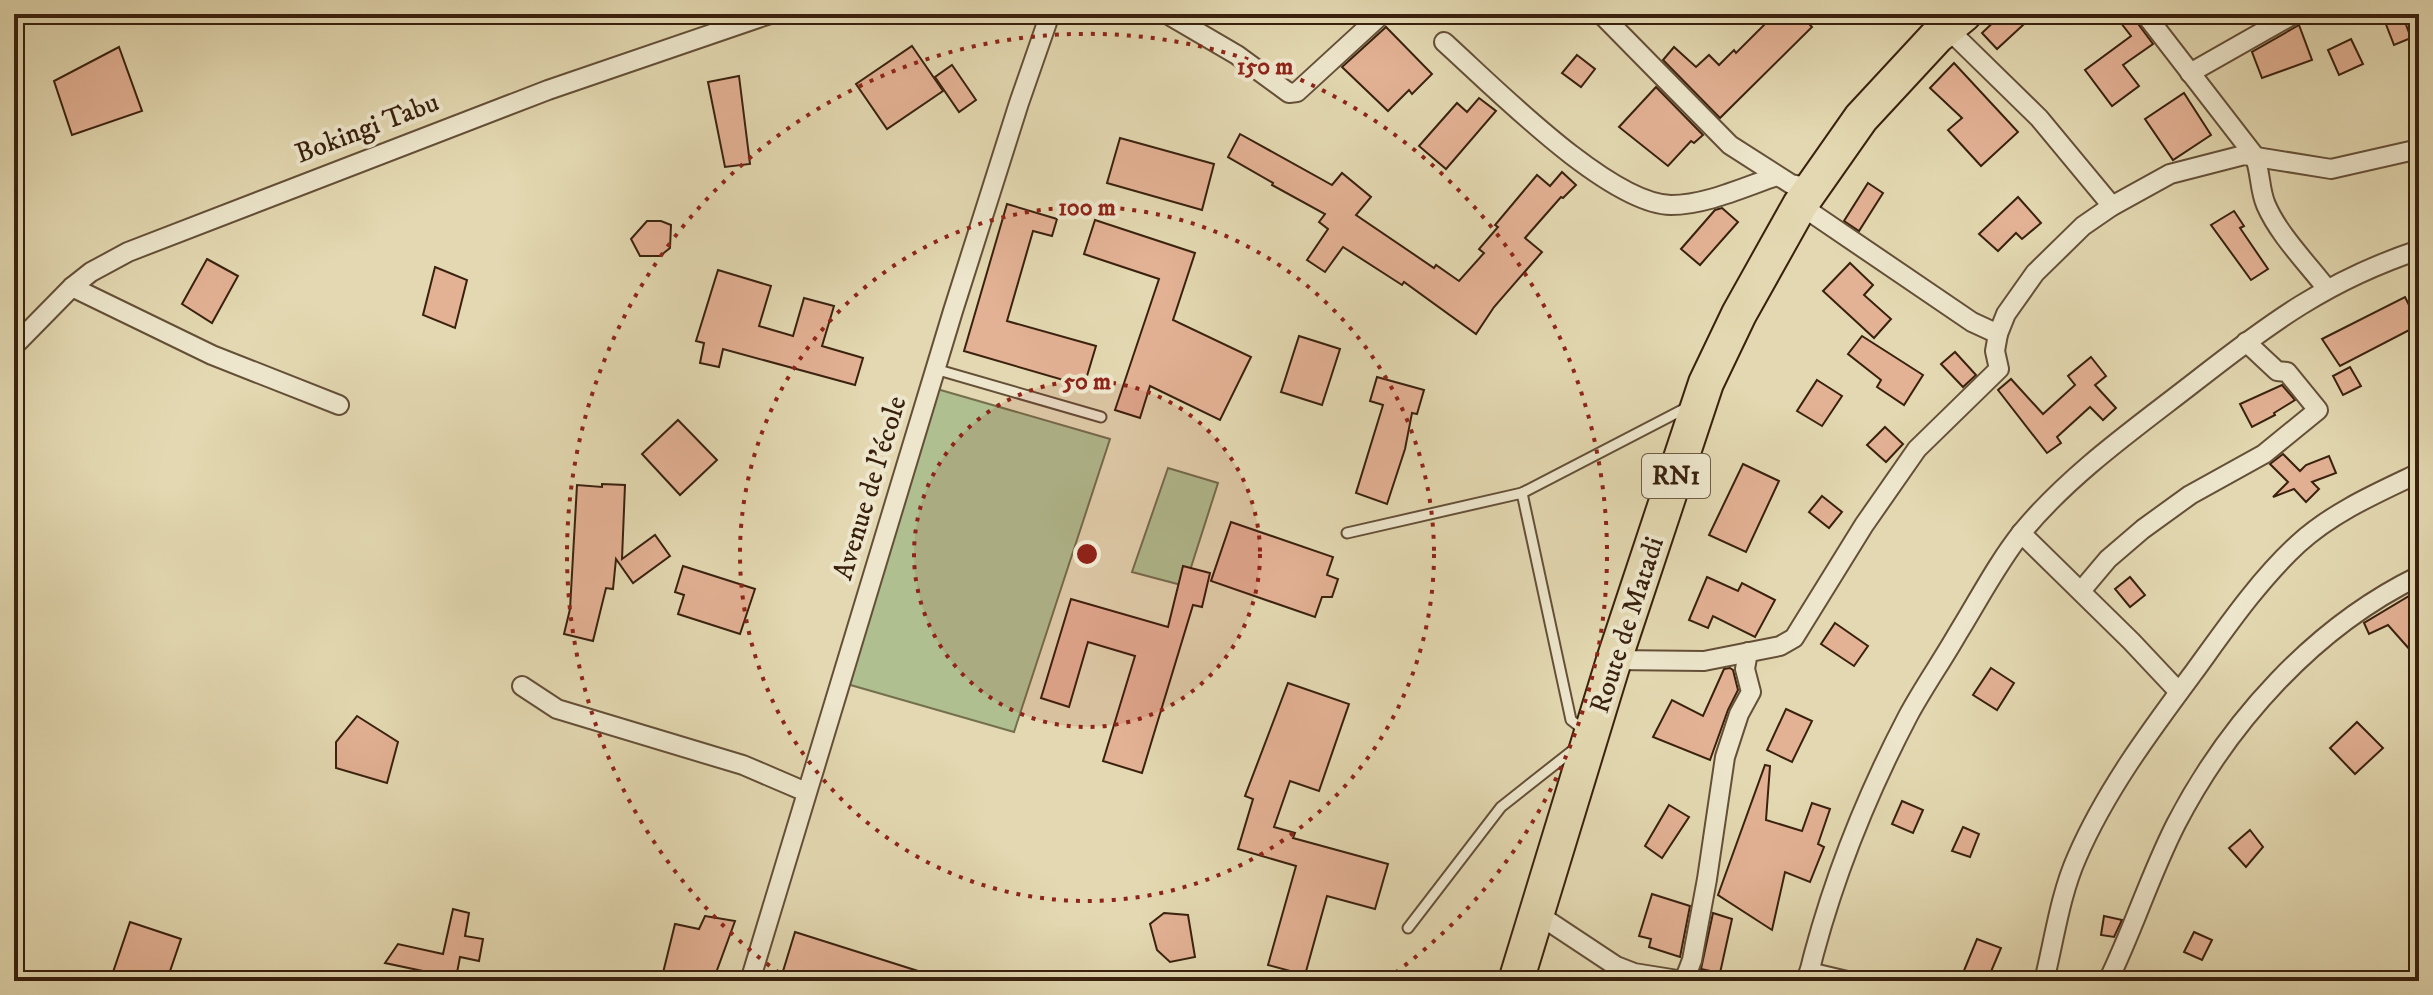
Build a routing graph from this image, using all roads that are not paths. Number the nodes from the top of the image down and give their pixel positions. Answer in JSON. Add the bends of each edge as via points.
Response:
{"nodes":[{"id":1,"x":770,"y":14,"type":"edge"},
{"id":2,"x":1050,"y":14,"type":"edge"},
{"id":3,"x":1167,"y":14,"type":"edge"},
{"id":4,"x":1382,"y":14,"type":"edge"},
{"id":5,"x":1601,"y":14,"type":"edge"},
{"id":6,"x":2145,"y":14,"type":"edge"},
{"id":7,"x":2294,"y":14,"type":"edge"},
{"id":8,"x":1956,"y":22,"type":"edge"},
{"id":9,"x":1444,"y":42,"type":"dead end"},
{"id":10,"x":2190,"y":73,"type":"junction"},
{"id":11,"x":2419,"y":149,"type":"edge"},
{"id":12,"x":2254,"y":155,"type":"junction"},
{"id":13,"x":1777,"y":176,"type":"junction"},
{"id":14,"x":1806,"y":197,"type":"junction"},
{"id":15,"x":2112,"y":206,"type":"junction"},
{"id":16,"x":2419,"y":250,"type":"edge"},
{"id":17,"x":72,"y":287,"type":"junction"},
{"id":18,"x":2327,"y":289,"type":"junction"},
{"id":19,"x":1998,"y":334,"type":"junction"},
{"id":20,"x":2246,"y":342,"type":"junction"},
{"id":21,"x":14,"y":346,"type":"edge"},
{"id":22,"x":935,"y":369,"type":"junction"},
{"id":23,"x":1700,"y":401,"type":"junction"},
{"id":24,"x":339,"y":405,"type":"dead end"},
{"id":25,"x":1101,"y":417,"type":"dead end"},
{"id":26,"x":2419,"y":473,"type":"edge"},
{"id":27,"x":1522,"y":493,"type":"junction"},
{"id":28,"x":1347,"y":533,"type":"dead end"},
{"id":29,"x":2021,"y":533,"type":"junction"},
{"id":30,"x":2419,"y":576,"type":"edge"},
{"id":31,"x":2081,"y":591,"type":"junction"},
{"id":32,"x":1748,"y":652,"type":"junction"},
{"id":33,"x":1614,"y":660,"type":"junction"},
{"id":34,"x":522,"y":686,"type":"dead end"},
{"id":35,"x":2179,"y":692,"type":"junction"},
{"id":36,"x":1591,"y":736,"type":"junction"},
{"id":37,"x":806,"y":792,"type":"junction"},
{"id":38,"x":1536,"y":913,"type":"junction"},
{"id":39,"x":1408,"y":928,"type":"dead end"},
{"id":40,"x":1808,"y":976,"type":"edge"},
{"id":41,"x":1632,"y":977,"type":"edge"},
{"id":42,"x":750,"y":981,"type":"edge"},
{"id":43,"x":1516,"y":981,"type":"edge"},
{"id":44,"x":1684,"y":981,"type":"edge"},
{"id":45,"x":1847,"y":981,"type":"edge"},
{"id":46,"x":2044,"y":981,"type":"edge"},
{"id":47,"x":2108,"y":981,"type":"edge"}],
"edges":[{"from":1,"to":17,"type":"street","name":"Bokingi Tabu","via":[[314,178],[128,252]]},
{"from":2,"to":22,"type":"street","name":"Avenue de l'école"},
{"from":3,"to":4,"type":"street","via":[[1289,93],[1297,92]]},
{"from":5,"to":13,"type":"street","via":[[1730,145]]},
{"from":6,"to":10,"type":"street"},
{"from":7,"to":10,"type":"street"},
{"from":8,"to":14,"type":"highway","name":"Route de Matadi","number":"RN1","via":[[1861,118]]},
{"from":8,"to":15,"type":"street"},
{"from":9,"to":13,"type":"street","via":[[1552,137],[1627,193],[1673,205]]},
{"from":10,"to":12,"type":"street"},
{"from":11,"to":12,"type":"street","via":[[2331,169]]},
{"from":12,"to":15,"type":"street","via":[[2170,174]]},
{"from":12,"to":18,"type":"street","via":[[2272,217]]},
{"from":13,"to":14,"type":"street"},
{"from":14,"to":19,"type":"street","via":[[1961,315]]},
{"from":14,"to":23,"type":"highway","name":"Route de Matadi","number":"RN1","via":[[1739,314]]},
{"from":15,"to":19,"type":"street","via":[[2035,273]]},
{"from":16,"to":18,"type":"street"},
{"from":17,"to":21,"type":"street","name":"Bokingi Tabu"},
{"from":17,"to":24,"type":"street","via":[[212,355]]},
{"from":18,"to":20,"type":"street"},
{"from":19,"to":32,"type":"street","via":[[1999,369],[1917,449],[1794,638]]},
{"from":20,"to":29,"type":"street","via":[[2069,484]]},
{"from":20,"to":31,"type":"street","via":[[2277,371],[2287,372],[2318,410],[2264,454],[2190,495],[2143,529]]},
{"from":22,"to":25,"type":"lane"},
{"from":22,"to":37,"type":"street","name":"Avenue de l'école"},
{"from":23,"to":27,"type":"lane"},
{"from":23,"to":33,"type":"highway","name":"Route de Matadi","number":"RN1"},
{"from":26,"to":35,"type":"street","via":[[2329,520],[2298,544]]},
{"from":27,"to":28,"type":"lane"},
{"from":27,"to":36,"type":"lane","via":[[1571,720]]},
{"from":29,"to":31,"type":"street"},
{"from":29,"to":40,"type":"street","via":[[1909,714],[1832,889]]},
{"from":30,"to":47,"type":"street","via":[[2345,620],[2251,713],[2209,768],[2176,824]]},
{"from":31,"to":35,"type":"street"},
{"from":32,"to":33,"type":"street","via":[[1704,661]]},
{"from":32,"to":44,"type":"street","via":[[1745,669],[1751,692],[1725,757],[1707,879]]},
{"from":33,"to":36,"type":"highway","name":"Route de Matadi","number":"RN1"},
{"from":34,"to":37,"type":"street","via":[[557,709],[743,765]]},
{"from":35,"to":46,"type":"street","via":[[2139,749],[2076,860]]},
{"from":36,"to":38,"type":"highway","name":"Route de Matadi","number":"RN1"},
{"from":36,"to":39,"type":"lane","via":[[1501,807]]},
{"from":37,"to":42,"type":"street","name":"Avenue de l'école"},
{"from":38,"to":41,"type":"street"},
{"from":38,"to":43,"type":"highway","name":"Route de Matadi","number":"RN1"},
{"from":40,"to":45,"type":"street"},
{"from":41,"to":44,"type":"street"}]}
